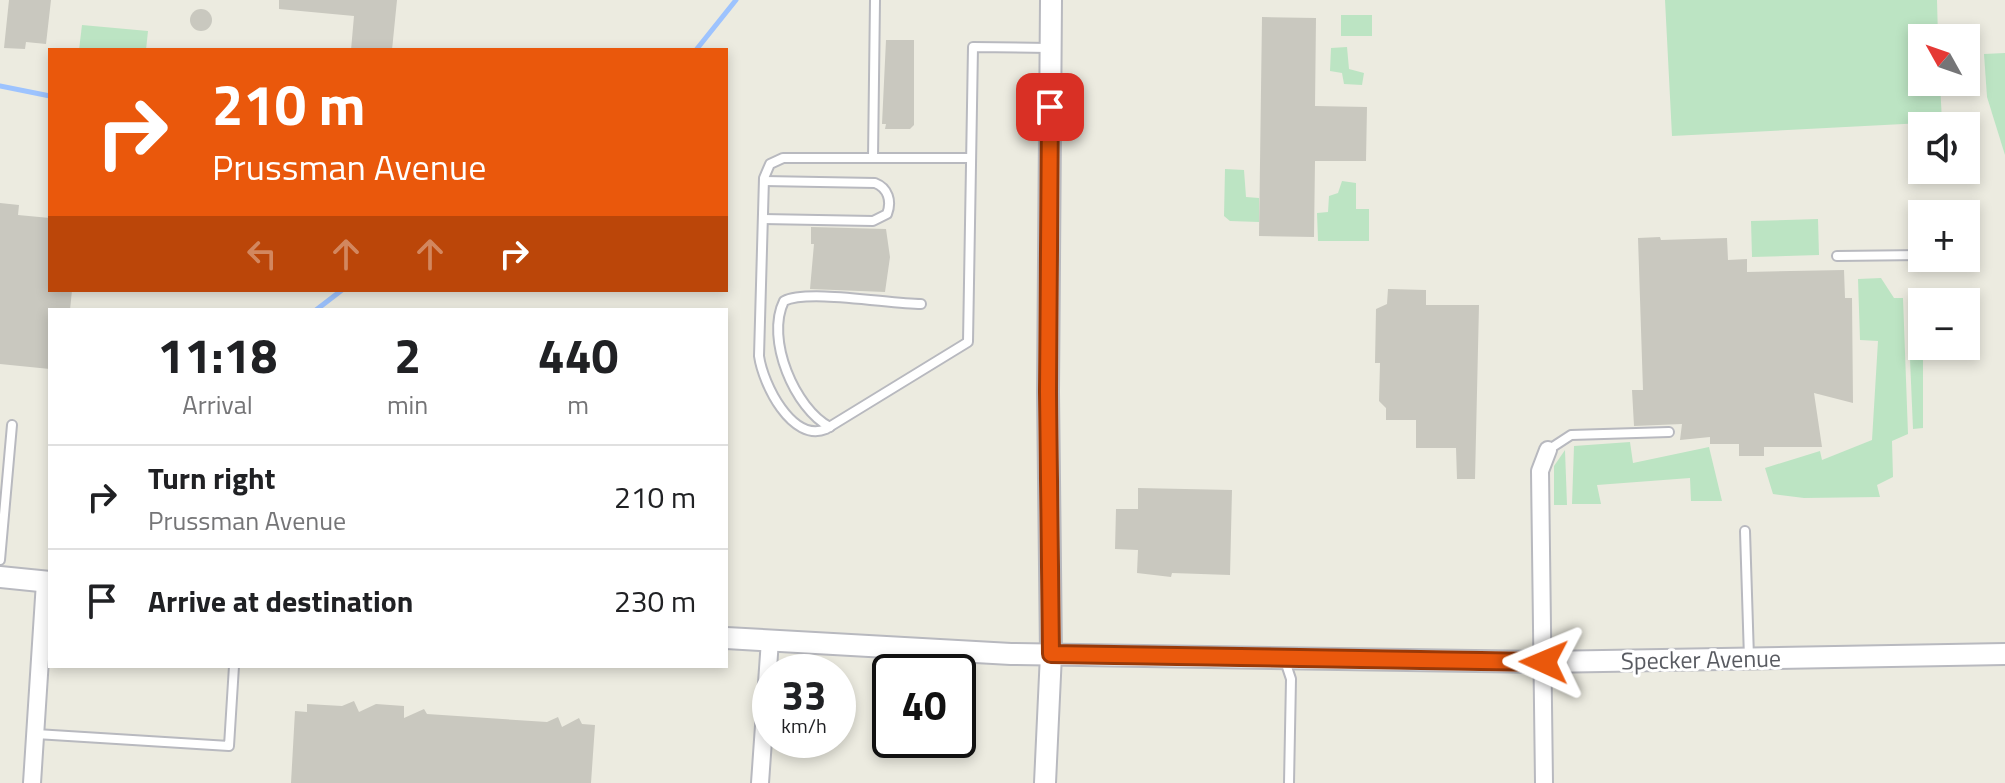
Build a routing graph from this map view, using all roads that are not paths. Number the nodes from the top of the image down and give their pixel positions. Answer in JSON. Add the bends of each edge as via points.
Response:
{"nodes":[{"id":1,"x":875,"y":0,"type":"edge"},
{"id":2,"x":1051,"y":0,"type":"edge"},
{"id":3,"x":1051,"y":48,"type":"junction"},
{"id":4,"x":873,"y":158,"type":"junction"},
{"id":5,"x":971,"y":158,"type":"junction"},
{"id":6,"x":764,"y":181,"type":"junction"},
{"id":7,"x":763,"y":219,"type":"junction"},
{"id":8,"x":1908,"y":255,"type":"edge"},
{"id":9,"x":1837,"y":256,"type":"dead end"},
{"id":10,"x":921,"y":304,"type":"dead end"},
{"id":11,"x":12,"y":425,"type":"dead end"},
{"id":12,"x":830,"y":427,"type":"junction"},
{"id":13,"x":1669,"y":432,"type":"dead end"},
{"id":14,"x":1548,"y":450,"type":"joint"},
{"id":15,"x":1745,"y":531,"type":"dead end"},
{"id":16,"x":0,"y":560,"type":"edge"},
{"id":17,"x":0,"y":577,"type":"edge"},
{"id":18,"x":48,"y":582,"type":"edge"},
{"id":19,"x":728,"y":638,"type":"edge"},
{"id":20,"x":770,"y":640,"type":"junction"},
{"id":21,"x":1051,"y":654,"type":"junction"},
{"id":22,"x":2005,"y":654,"type":"edge"},
{"id":23,"x":1283,"y":657,"type":"junction"},
{"id":24,"x":1749,"y":660,"type":"junction"},
{"id":25,"x":1544,"y":662,"type":"junction"},
{"id":26,"x":234,"y":668,"type":"edge"},
{"id":27,"x":35,"y":734,"type":"junction"},
{"id":28,"x":32,"y":783,"type":"edge"},
{"id":29,"x":760,"y":783,"type":"edge"},
{"id":30,"x":1045,"y":783,"type":"edge"},
{"id":31,"x":1289,"y":783,"type":"edge"},
{"id":32,"x":1544,"y":783,"type":"edge"}],
"edges":[{"from":1,"to":4,"type":"lane"},
{"from":2,"to":3,"type":"street"},
{"from":3,"to":5,"type":"lane","via":[[973,47]]},
{"from":3,"to":21,"type":"street"},
{"from":4,"to":5,"type":"lane"},
{"from":4,"to":6,"type":"lane","via":[[783,158],[770,164]]},
{"from":5,"to":12,"type":"lane","via":[[968,342]]},
{"from":6,"to":7,"type":"lane"},
{"from":6,"to":7,"type":"lane","via":[[875,183],[890,204],[887,214],[873,221]]},
{"from":7,"to":12,"type":"lane","via":[[763,373],[798,427],[811,433]]},
{"from":8,"to":9,"type":"lane"},
{"from":10,"to":12,"type":"lane","via":[[784,301],[781,360],[816,419]]},
{"from":11,"to":16,"type":"lane"},
{"from":13,"to":14,"type":"lane","via":[[1571,435]]},
{"from":14,"to":25,"type":"street","via":[[1540,471]]},
{"from":15,"to":24,"type":"lane"},
{"from":17,"to":18,"type":"street"},
{"from":18,"to":27,"type":"street"},
{"from":19,"to":20,"type":"street","name":"Specker Avenue"},
{"from":20,"to":21,"type":"street","name":"Specker Avenue"},
{"from":20,"to":29,"type":"street"},
{"from":21,"to":23,"type":"street","name":"Specker Avenue"},
{"from":21,"to":30,"type":"street"},
{"from":22,"to":24,"type":"street","name":"Specker Avenue"},
{"from":23,"to":25,"type":"street","name":"Specker Avenue"},
{"from":23,"to":31,"type":"lane","via":[[1291,679]]},
{"from":24,"to":25,"type":"street","name":"Specker Avenue"},
{"from":25,"to":32,"type":"street"},
{"from":26,"to":27,"type":"lane","via":[[229,746]]},
{"from":27,"to":28,"type":"street"}]}
